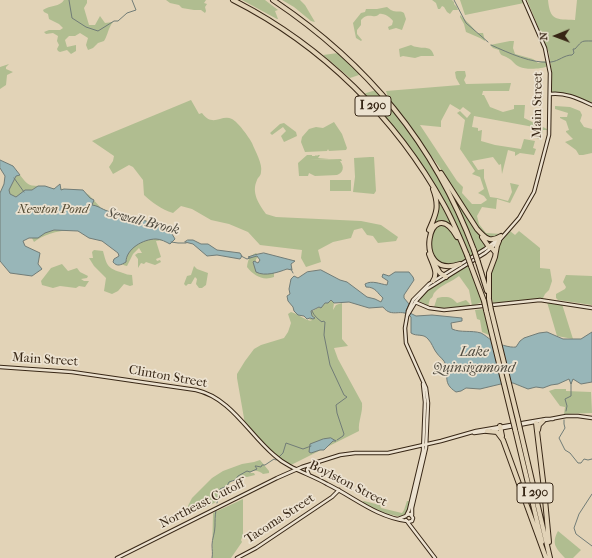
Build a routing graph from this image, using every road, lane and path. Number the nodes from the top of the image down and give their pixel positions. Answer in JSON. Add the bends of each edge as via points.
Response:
{"nodes":[{"id":1,"x":233,"y":0,"type":"edge"},
{"id":2,"x":273,"y":0,"type":"edge"},
{"id":3,"x":524,"y":0,"type":"edge"},
{"id":4,"x":550,"y":94,"type":"junction"},
{"id":5,"x":592,"y":105,"type":"edge"},
{"id":6,"x":425,"y":152,"type":"junction"},
{"id":7,"x":428,"y":178,"type":"junction"},
{"id":8,"x":535,"y":190,"type":"junction"},
{"id":9,"x":525,"y":205,"type":"junction"},
{"id":10,"x":524,"y":210,"type":"junction"},
{"id":11,"x":517,"y":219,"type":"junction"},
{"id":12,"x":513,"y":224,"type":"junction"},
{"id":13,"x":477,"y":229,"type":"junction"},
{"id":14,"x":501,"y":236,"type":"junction"},
{"id":15,"x":499,"y":241,"type":"junction"},
{"id":16,"x":489,"y":248,"type":"junction"},
{"id":17,"x":467,"y":254,"type":"junction"},
{"id":18,"x":431,"y":256,"type":"junction"},
{"id":19,"x":495,"y":256,"type":"junction"},
{"id":20,"x":460,"y":264,"type":"junction"},
{"id":21,"x":443,"y":276,"type":"junction"},
{"id":22,"x":433,"y":281,"type":"junction"},
{"id":23,"x":489,"y":299,"type":"junction"},
{"id":24,"x":414,"y":301,"type":"junction"},
{"id":25,"x":592,"y":308,"type":"edge"},
{"id":26,"x":489,"y":310,"type":"junction"},
{"id":27,"x":0,"y":367,"type":"edge"},
{"id":28,"x":88,"y":374,"type":"joint"},
{"id":29,"x":426,"y":397,"type":"junction"},
{"id":30,"x":592,"y":418,"type":"edge"},
{"id":31,"x":553,"y":419,"type":"junction"},
{"id":32,"x":536,"y":422,"type":"junction"},
{"id":33,"x":543,"y":422,"type":"junction"},
{"id":34,"x":500,"y":428,"type":"junction"},
{"id":35,"x":517,"y":429,"type":"junction"},
{"id":36,"x":487,"y":431,"type":"junction"},
{"id":37,"x":471,"y":433,"type":"junction"},
{"id":38,"x":538,"y":438,"type":"junction"},
{"id":39,"x":427,"y":439,"type":"junction"},
{"id":40,"x":503,"y":440,"type":"junction"},
{"id":41,"x":435,"y":442,"type":"junction"},
{"id":42,"x":425,"y":444,"type":"junction"},
{"id":43,"x":415,"y":447,"type":"junction"},
{"id":44,"x":423,"y":452,"type":"junction"},
{"id":45,"x":310,"y":465,"type":"junction"},
{"id":46,"x":289,"y":466,"type":"junction"},
{"id":47,"x":296,"y":469,"type":"junction"},
{"id":48,"x":289,"y":472,"type":"junction"},
{"id":49,"x":309,"y":475,"type":"junction"},
{"id":50,"x":417,"y":485,"type":"junction"},
{"id":51,"x":338,"y":490,"type":"junction"},
{"id":52,"x":415,"y":491,"type":"junction"},
{"id":53,"x":412,"y":515,"type":"junction"},
{"id":54,"x":406,"y":516,"type":"junction"},
{"id":55,"x":397,"y":520,"type":"junction"},
{"id":56,"x":413,"y":520,"type":"junction"},
{"id":57,"x":407,"y":522,"type":"junction"},
{"id":58,"x":416,"y":532,"type":"junction"},
{"id":59,"x":549,"y":551,"type":"junction"},
{"id":60,"x":117,"y":558,"type":"edge"},
{"id":61,"x":237,"y":558,"type":"edge"},
{"id":62,"x":434,"y":558,"type":"edge"},
{"id":63,"x":546,"y":558,"type":"edge"},
{"id":64,"x":550,"y":558,"type":"edge"}],
"edges":[{"from":1,"to":7,"type":"highway","number":"I 290","via":[[290,34],[345,77],[386,120]]},
{"from":2,"to":6,"type":"highway","number":"I 290","via":[[318,32],[358,69],[391,105]]},
{"from":3,"to":4,"type":"main road","name":"Main Street","via":[[549,62]]},
{"from":4,"to":5,"type":"main road","via":[[568,95]]},
{"from":4,"to":8,"type":"main road","name":"Main Street","via":[[549,138]]},
{"from":6,"to":13,"type":"highway"},
{"from":6,"to":23,"type":"highway","number":"I 290","bridge":true,"via":[[450,196],[474,250]]},
{"from":7,"to":17,"type":"highway","number":"I 290"},
{"from":7,"to":18,"type":"highway","via":[[437,205],[437,212],[427,236]]},
{"from":8,"to":9,"type":"main road","name":"Main Street"},
{"from":8,"to":10,"type":"main road","name":"Main Street"},
{"from":9,"to":10,"type":"main road"},
{"from":9,"to":11,"type":"main road","name":"Main Street"},
{"from":10,"to":11,"type":"main road","name":"Main Street"},
{"from":11,"to":12,"type":"main road","name":"Main Street"},
{"from":12,"to":14,"type":"main road","name":"Main Street"},
{"from":12,"to":15,"type":"main road","name":"Main Street"},
{"from":13,"to":14,"type":"highway","via":[[488,239]]},
{"from":13,"to":16,"type":"highway"},
{"from":14,"to":16,"type":"main road","name":"Main Street"},
{"from":15,"to":16,"type":"main road","name":"Main Street"},
{"from":15,"to":19,"type":"highway"},
{"from":16,"to":19,"type":"highway","via":[[495,251]]},
{"from":16,"to":20,"type":"main road","name":"Main Street"},
{"from":16,"to":21,"type":"main road","name":"Main Street"},
{"from":17,"to":18,"type":"highway","via":[[452,229],[446,224],[439,224],[433,228],[429,236]]},
{"from":17,"to":26,"type":"highway","number":"I 290","bridge":true},
{"from":18,"to":20,"type":"highway","via":[[445,266]]},
{"from":18,"to":21,"type":"highway"},
{"from":18,"to":22,"type":"highway","via":[[436,274]]},
{"from":19,"to":23,"type":"highway","via":[[488,275]]},
{"from":20,"to":21,"type":"main road","name":"Main Street"},
{"from":21,"to":22,"type":"main road","name":"Main Street"},
{"from":21,"to":24,"type":"main road","name":"Main Street"},
{"from":22,"to":24,"type":"main road","name":"Main Street"},
{"from":23,"to":26,"type":"highway","number":"I 290","bridge":true},
{"from":24,"to":25,"type":"main road","via":[[429,308],[446,310],[540,300]]},
{"from":24,"to":29,"type":"main road","name":"Main Street","via":[[407,316],[404,332],[406,343],[426,388]]},
{"from":26,"to":35,"type":"highway","number":"I 290","bridge":true},
{"from":27,"to":28,"type":"main road","name":"Main Street"},
{"from":28,"to":46,"type":"main road","name":"Clinton Street","via":[[208,393],[224,403],[267,449]]},
{"from":29,"to":39,"type":"main road"},
{"from":29,"to":42,"type":"main road"},
{"from":30,"to":31,"type":"main road","via":[[578,416]]},
{"from":31,"to":32,"type":"main road"},
{"from":31,"to":33,"type":"main road"},
{"from":32,"to":33,"type":"main road"},
{"from":32,"to":34,"type":"main road"},
{"from":32,"to":38,"type":"highway"},
{"from":33,"to":38,"type":"highway","via":[[539,427]]},
{"from":34,"to":36,"type":"main road"},
{"from":34,"to":37,"type":"main road"},
{"from":34,"to":40,"type":"highway"},
{"from":35,"to":59,"type":"highway","number":"I 290"},
{"from":35,"to":63,"type":"highway","number":"I 290"},
{"from":36,"to":37,"type":"main road"},
{"from":36,"to":40,"type":"highway","via":[[497,432]]},
{"from":37,"to":41,"type":"main road","name":"Northeast Cutoff"},
{"from":38,"to":59,"type":"highway"},
{"from":39,"to":41,"type":"main road"},
{"from":39,"to":42,"type":"main road"},
{"from":40,"to":63,"type":"highway"},
{"from":41,"to":42,"type":"main road","name":"Northeast Cutoff"},
{"from":42,"to":43,"type":"main road","name":"Northeast Cutoff"},
{"from":42,"to":44,"type":"main road"},
{"from":42,"to":50,"type":"main road"},
{"from":43,"to":44,"type":"main road"},
{"from":43,"to":45,"type":"main road","name":"Northeast Cutoff","via":[[384,453],[348,453]]},
{"from":44,"to":50,"type":"main road"},
{"from":45,"to":47,"type":"main road","name":"Northeast Cutoff"},
{"from":45,"to":49,"type":"main road","via":[[307,470]]},
{"from":46,"to":47,"type":"main road","name":"Boylston Street"},
{"from":46,"to":48,"type":"main road"},
{"from":47,"to":48,"type":"main road","name":"Northeast Cutoff"},
{"from":47,"to":49,"type":"main road","name":"Boylston Street"},
{"from":48,"to":60,"type":"main road","name":"Northeast Cutoff"},
{"from":49,"to":51,"type":"main road","name":"Boylston Street"},
{"from":50,"to":52,"type":"main road"},
{"from":51,"to":55,"type":"main road","name":"Boylston Street","via":[[369,509]]},
{"from":51,"to":61,"type":"main road","name":"Tacoma Street","via":[[256,548]]},
{"from":52,"to":53,"type":"main road"},
{"from":52,"to":54,"type":"main road"},
{"from":53,"to":54,"type":"main road"},
{"from":53,"to":56,"type":"main road"},
{"from":54,"to":55,"type":"main road","name":"Boylston Street"},
{"from":54,"to":57,"type":"main road"},
{"from":55,"to":57,"type":"main road","name":"Boylston Street"},
{"from":56,"to":57,"type":"main road"},
{"from":56,"to":58,"type":"main road"},
{"from":57,"to":58,"type":"main road"},
{"from":58,"to":62,"type":"main road"},
{"from":59,"to":64,"type":"highway","number":"I 290"}]}
